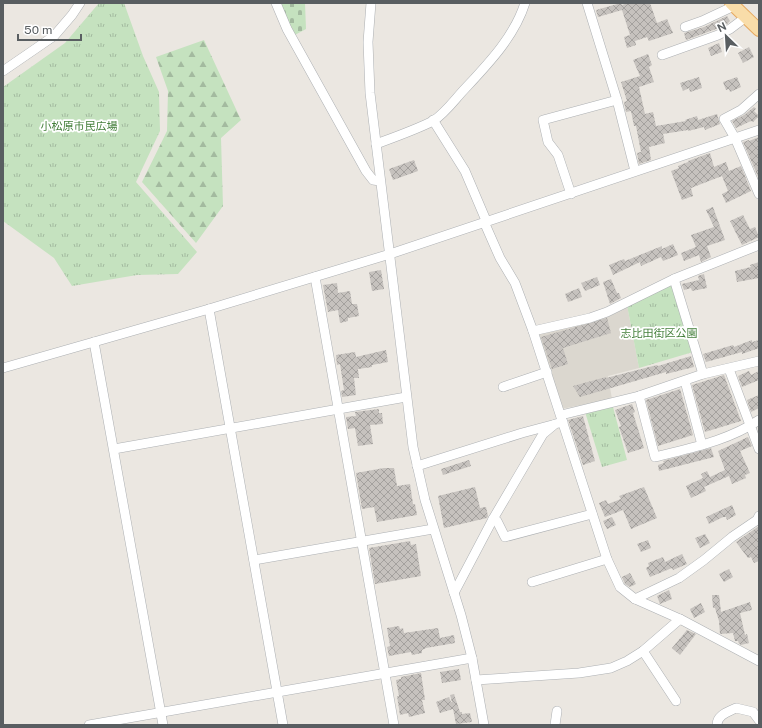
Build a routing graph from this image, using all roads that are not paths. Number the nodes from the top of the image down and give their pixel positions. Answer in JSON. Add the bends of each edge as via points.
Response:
{"nodes":[{"id":1,"x":80,"y":3,"type":"edge"},
{"id":2,"x":276,"y":3,"type":"edge"},
{"id":3,"x":371,"y":3,"type":"edge"},
{"id":4,"x":525,"y":3,"type":"edge"},
{"id":5,"x":587,"y":3,"type":"edge"},
{"id":6,"x":733,"y":4,"type":"edge"},
{"id":7,"x":746,"y":18,"type":"junction"},
{"id":8,"x":685,"y":27,"type":"dead end"},
{"id":9,"x":759,"y":30,"type":"edge"},
{"id":10,"x":662,"y":55,"type":"dead end"},
{"id":11,"x":3,"y":71,"type":"edge"},
{"id":12,"x":759,"y":94,"type":"edge"},
{"id":13,"x":617,"y":100,"type":"junction"},
{"id":14,"x":433,"y":120,"type":"junction"},
{"id":15,"x":759,"y":130,"type":"edge"},
{"id":16,"x":735,"y":138,"type":"junction"},
{"id":17,"x":376,"y":144,"type":"junction"},
{"id":18,"x":635,"y":171,"type":"junction"},
{"id":19,"x":380,"y":181,"type":"junction"},
{"id":20,"x":571,"y":194,"type":"junction"},
{"id":21,"x":759,"y":194,"type":"edge"},
{"id":22,"x":485,"y":224,"type":"junction"},
{"id":23,"x":759,"y":245,"type":"edge"},
{"id":24,"x":390,"y":254,"type":"junction"},
{"id":25,"x":315,"y":277,"type":"junction"},
{"id":26,"x":674,"y":279,"type":"junction"},
{"id":27,"x":209,"y":309,"type":"junction"},
{"id":28,"x":533,"y":331,"type":"junction"},
{"id":29,"x":94,"y":342,"type":"junction"},
{"id":30,"x":759,"y":361,"type":"edge"},
{"id":31,"x":3,"y":368,"type":"edge"},
{"id":32,"x":729,"y":369,"type":"junction"},
{"id":33,"x":547,"y":372,"type":"junction"},
{"id":34,"x":703,"y":374,"type":"junction"},
{"id":35,"x":685,"y":381,"type":"junction"},
{"id":36,"x":503,"y":387,"type":"dead end"},
{"id":37,"x":639,"y":396,"type":"junction"},
{"id":38,"x":406,"y":397,"type":"junction"},
{"id":39,"x":338,"y":409,"type":"junction"},
{"id":40,"x":559,"y":420,"type":"junction"},
{"id":41,"x":759,"y":420,"type":"edge"},
{"id":42,"x":750,"y":426,"type":"junction"},
{"id":43,"x":231,"y":428,"type":"junction"},
{"id":44,"x":702,"y":445,"type":"junction"},
{"id":45,"x":114,"y":449,"type":"junction"},
{"id":46,"x":759,"y":449,"type":"edge"},
{"id":47,"x":417,"y":466,"type":"junction"},
{"id":48,"x":592,"y":514,"type":"junction"},
{"id":49,"x":759,"y":516,"type":"edge"},
{"id":50,"x":493,"y":518,"type":"junction"},
{"id":51,"x":433,"y":529,"type":"junction"},
{"id":52,"x":361,"y":542,"type":"junction"},
{"id":53,"x":607,"y":559,"type":"junction"},
{"id":54,"x":254,"y":560,"type":"junction"},
{"id":55,"x":532,"y":582,"type":"dead end"},
{"id":56,"x":454,"y":593,"type":"junction"},
{"id":57,"x":635,"y":599,"type":"junction"},
{"id":58,"x":680,"y":619,"type":"junction"},
{"id":59,"x":643,"y":651,"type":"junction"},
{"id":60,"x":472,"y":658,"type":"junction"},
{"id":61,"x":759,"y":661,"type":"edge"},
{"id":62,"x":385,"y":673,"type":"junction"},
{"id":63,"x":476,"y":680,"type":"junction"},
{"id":64,"x":277,"y":691,"type":"junction"},
{"id":65,"x":676,"y":701,"type":"dead end"},
{"id":66,"x":557,"y":711,"type":"dead end"},
{"id":67,"x":161,"y":713,"type":"junction"},
{"id":68,"x":759,"y":720,"type":"edge"},
{"id":69,"x":89,"y":725,"type":"edge"},
{"id":70,"x":163,"y":725,"type":"edge"},
{"id":71,"x":283,"y":725,"type":"edge"},
{"id":72,"x":394,"y":725,"type":"edge"},
{"id":73,"x":484,"y":725,"type":"edge"},
{"id":74,"x":555,"y":725,"type":"edge"},
{"id":75,"x":717,"y":725,"type":"edge"}],
"edges":[{"from":1,"to":11,"type":"street","via":[[54,36]]},
{"from":2,"to":19,"type":"street","via":[[287,28],[366,171],[373,180]]},
{"from":3,"to":17,"type":"street","via":[[368,56]]},
{"from":4,"to":14,"type":"street","via":[[518,21],[500,47],[443,113]]},
{"from":5,"to":13,"type":"street"},
{"from":6,"to":7,"type":"main road"},
{"from":6,"to":8,"type":"street"},
{"from":7,"to":9,"type":"main road"},
{"from":7,"to":10,"type":"street","via":[[718,35]]},
{"from":12,"to":16,"type":"street","via":[[741,110],[724,119]]},
{"from":13,"to":18,"type":"street"},
{"from":13,"to":20,"type":"street","via":[[543,120],[548,142],[558,155]]},
{"from":14,"to":17,"type":"street"},
{"from":14,"to":22,"type":"street","via":[[466,171],[485,218]]},
{"from":15,"to":16,"type":"street"},
{"from":16,"to":18,"type":"street"},
{"from":16,"to":21,"type":"street"},
{"from":17,"to":19,"type":"street"},
{"from":18,"to":20,"type":"street"},
{"from":19,"to":24,"type":"street"},
{"from":20,"to":22,"type":"street"},
{"from":22,"to":24,"type":"street"},
{"from":22,"to":28,"type":"street","via":[[500,258],[516,283]]},
{"from":23,"to":26,"type":"street"},
{"from":24,"to":25,"type":"street"},
{"from":24,"to":38,"type":"street"},
{"from":25,"to":27,"type":"street"},
{"from":25,"to":39,"type":"street"},
{"from":26,"to":28,"type":"street","via":[[607,312]]},
{"from":26,"to":34,"type":"street"},
{"from":27,"to":29,"type":"street"},
{"from":27,"to":43,"type":"street"},
{"from":28,"to":33,"type":"street"},
{"from":29,"to":31,"type":"street"},
{"from":29,"to":45,"type":"street"},
{"from":30,"to":32,"type":"street"},
{"from":32,"to":34,"type":"street"},
{"from":32,"to":42,"type":"street"},
{"from":33,"to":36,"type":"street"},
{"from":33,"to":40,"type":"street"},
{"from":34,"to":35,"type":"street"},
{"from":35,"to":37,"type":"street"},
{"from":35,"to":44,"type":"street"},
{"from":37,"to":40,"type":"street"},
{"from":37,"to":44,"type":"street","via":[[654,456]]},
{"from":38,"to":39,"type":"street"},
{"from":38,"to":47,"type":"street"},
{"from":39,"to":43,"type":"street"},
{"from":39,"to":52,"type":"street"},
{"from":40,"to":47,"type":"street"},
{"from":40,"to":48,"type":"street"},
{"from":40,"to":50,"type":"street","via":[[543,434]]},
{"from":41,"to":42,"type":"street"},
{"from":42,"to":44,"type":"street"},
{"from":42,"to":46,"type":"street"},
{"from":43,"to":45,"type":"street"},
{"from":43,"to":54,"type":"street"},
{"from":45,"to":67,"type":"street"},
{"from":47,"to":51,"type":"street"},
{"from":48,"to":50,"type":"street","via":[[505,536]]},
{"from":48,"to":53,"type":"street"},
{"from":49,"to":57,"type":"street","via":[[679,578]]},
{"from":50,"to":56,"type":"street"},
{"from":51,"to":52,"type":"street"},
{"from":51,"to":56,"type":"street"},
{"from":52,"to":54,"type":"street"},
{"from":52,"to":62,"type":"street"},
{"from":53,"to":55,"type":"street"},
{"from":53,"to":57,"type":"street","via":[[620,587]]},
{"from":54,"to":64,"type":"street"},
{"from":56,"to":60,"type":"street"},
{"from":57,"to":58,"type":"street"},
{"from":58,"to":59,"type":"street"},
{"from":58,"to":61,"type":"street"},
{"from":59,"to":63,"type":"street","via":[[627,662],[611,668],[580,673]]},
{"from":59,"to":65,"type":"street"},
{"from":60,"to":62,"type":"street"},
{"from":60,"to":63,"type":"street"},
{"from":62,"to":64,"type":"street"},
{"from":62,"to":72,"type":"street"},
{"from":63,"to":73,"type":"street"},
{"from":64,"to":67,"type":"street"},
{"from":64,"to":71,"type":"street"},
{"from":66,"to":74,"type":"street"},
{"from":67,"to":69,"type":"street"},
{"from":67,"to":70,"type":"street"},
{"from":68,"to":75,"type":"street","via":[[753,712],[736,708],[720,716]]}]}
